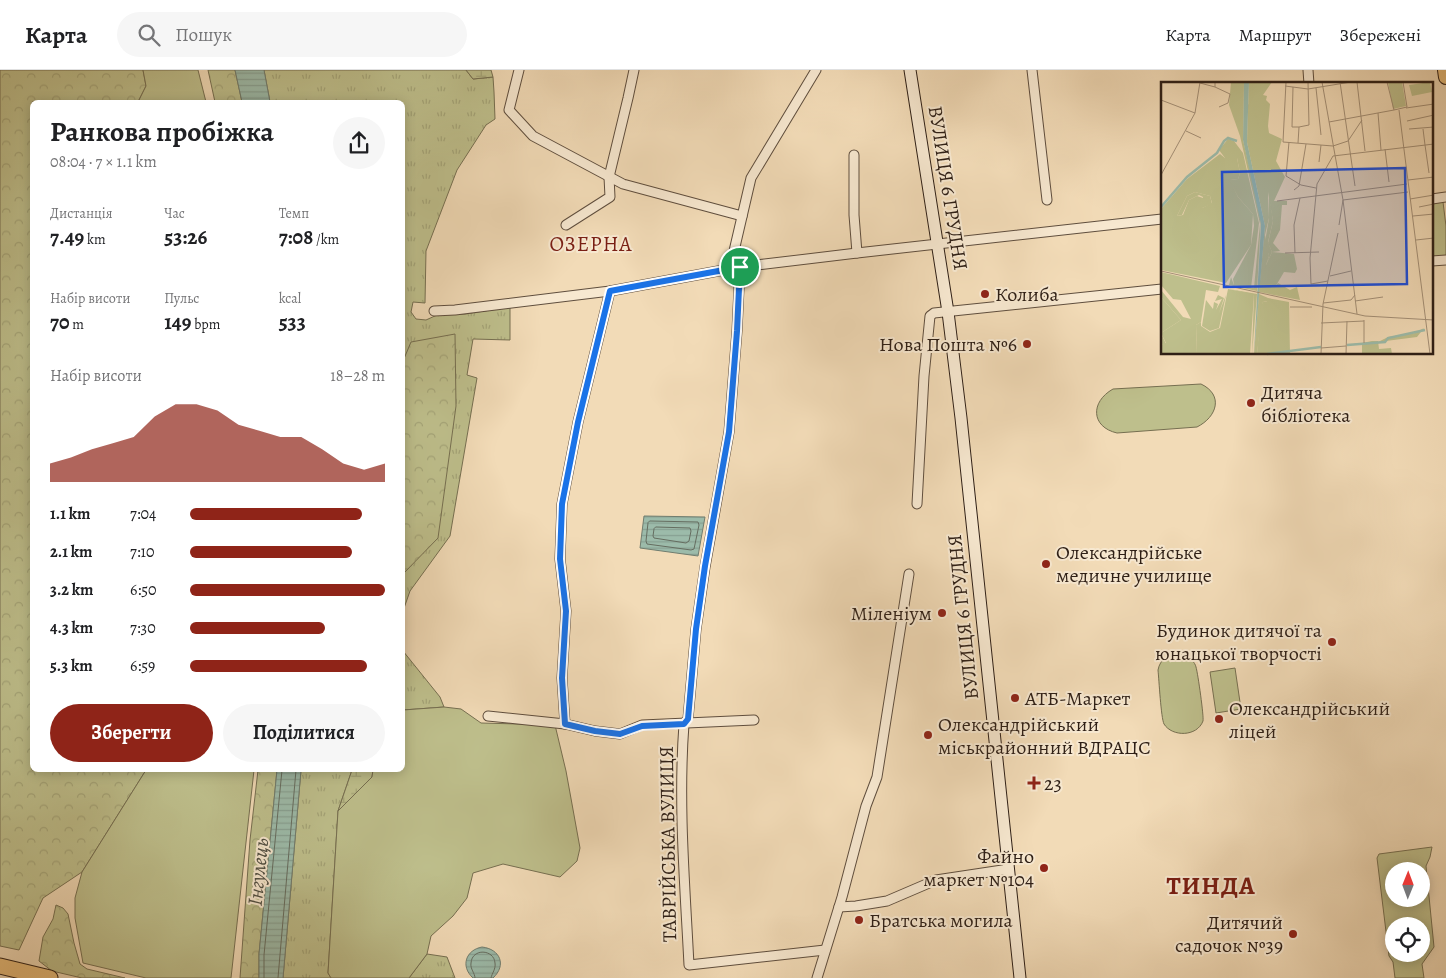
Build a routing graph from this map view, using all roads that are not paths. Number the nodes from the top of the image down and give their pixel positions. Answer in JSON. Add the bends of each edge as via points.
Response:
{"nodes":[{"id":1,"x":519,"y":70,"type":"edge"},
{"id":2,"x":634,"y":70,"type":"edge"},
{"id":3,"x":816,"y":70,"type":"edge"},
{"id":4,"x":910,"y":70,"type":"edge"},
{"id":5,"x":1032,"y":70,"type":"edge"},
{"id":6,"x":1445,"y":70,"type":"edge"},
{"id":7,"x":1446,"y":77,"type":"edge"},
{"id":8,"x":854,"y":155,"type":"dead end"},
{"id":9,"x":609,"y":177,"type":"junction"},
{"id":10,"x":1047,"y":200,"type":"dead end"},
{"id":11,"x":742,"y":216,"type":"junction"},
{"id":12,"x":1161,"y":220,"type":"edge"},
{"id":13,"x":566,"y":225,"type":"dead end"},
{"id":14,"x":938,"y":244,"type":"junction"},
{"id":15,"x":857,"y":252,"type":"junction"},
{"id":16,"x":740,"y":267,"type":"junction"},
{"id":17,"x":1161,"y":289,"type":"edge"},
{"id":18,"x":610,"y":291,"type":"junction"},
{"id":19,"x":434,"y":311,"type":"dead end"},
{"id":20,"x":948,"y":312,"type":"junction"},
{"id":21,"x":917,"y":504,"type":"dead end"},
{"id":22,"x":909,"y":574,"type":"dead end"},
{"id":23,"x":488,"y":716,"type":"dead end"},
{"id":24,"x":754,"y":720,"type":"dead end"},
{"id":25,"x":565,"y":724,"type":"junction"},
{"id":26,"x":684,"y":724,"type":"junction"},
{"id":27,"x":1009,"y":869,"type":"junction"},
{"id":28,"x":839,"y":907,"type":"junction"},
{"id":29,"x":825,"y":950,"type":"junction"},
{"id":30,"x":0,"y":966,"type":"edge"},
{"id":31,"x":50,"y":978,"type":"edge"},
{"id":32,"x":817,"y":978,"type":"edge"},
{"id":33,"x":1020,"y":978,"type":"edge"}],
"edges":[{"from":1,"to":9,"type":"street","via":[[509,110],[533,136]]},
{"from":2,"to":9,"type":"street"},
{"from":3,"to":11,"type":"street","name":"ТАВРІЙСЬКА ВУЛИЦЯ","via":[[751,178]]},
{"from":4,"to":14,"type":"street","name":"ВУЛИЦЯ 6 ГРУДНЯ"},
{"from":5,"to":10,"type":"street"},
{"from":6,"to":7,"type":"main road"},
{"from":8,"to":15,"type":"street"},
{"from":9,"to":11,"type":"street","via":[[622,184]]},
{"from":9,"to":13,"type":"street","via":[[610,197]]},
{"from":11,"to":16,"type":"street","name":"ТАВРІЙСЬКА ВУЛИЦЯ","via":[[734,251]]},
{"from":12,"to":14,"type":"street"},
{"from":14,"to":15,"type":"street"},
{"from":14,"to":20,"type":"street","name":"ВУЛИЦЯ 6 ГРУДНЯ"},
{"from":15,"to":16,"type":"street"},
{"from":16,"to":18,"type":"street"},
{"from":16,"to":26,"type":"street","name":"ТАВРІЙСЬКА ВУЛИЦЯ","via":[[729,432],[705,566],[688,719]]},
{"from":17,"to":20,"type":"street"},
{"from":18,"to":19,"type":"street"},
{"from":18,"to":25,"type":"street","via":[[562,504],[560,559],[566,611],[562,678]]},
{"from":20,"to":21,"type":"street","via":[[930,316]]},
{"from":20,"to":27,"type":"street","name":"ВУЛИЦЯ 6 ГРУДНЯ"},
{"from":22,"to":28,"type":"street","via":[[877,778],[866,806]]},
{"from":23,"to":25,"type":"street"},
{"from":24,"to":26,"type":"street"},
{"from":25,"to":26,"type":"street","via":[[620,734],[642,726]]},
{"from":26,"to":29,"type":"street","name":"ТАВРІЙСЬКА ВУЛИЦЯ","via":[[681,766],[689,965]]},
{"from":27,"to":28,"type":"street","via":[[936,880],[887,901]]},
{"from":27,"to":33,"type":"street","name":"ВУЛИЦЯ 6 ГРУДНЯ"},
{"from":28,"to":29,"type":"street"},
{"from":29,"to":32,"type":"street"},
{"from":30,"to":31,"type":"highway"}]}
